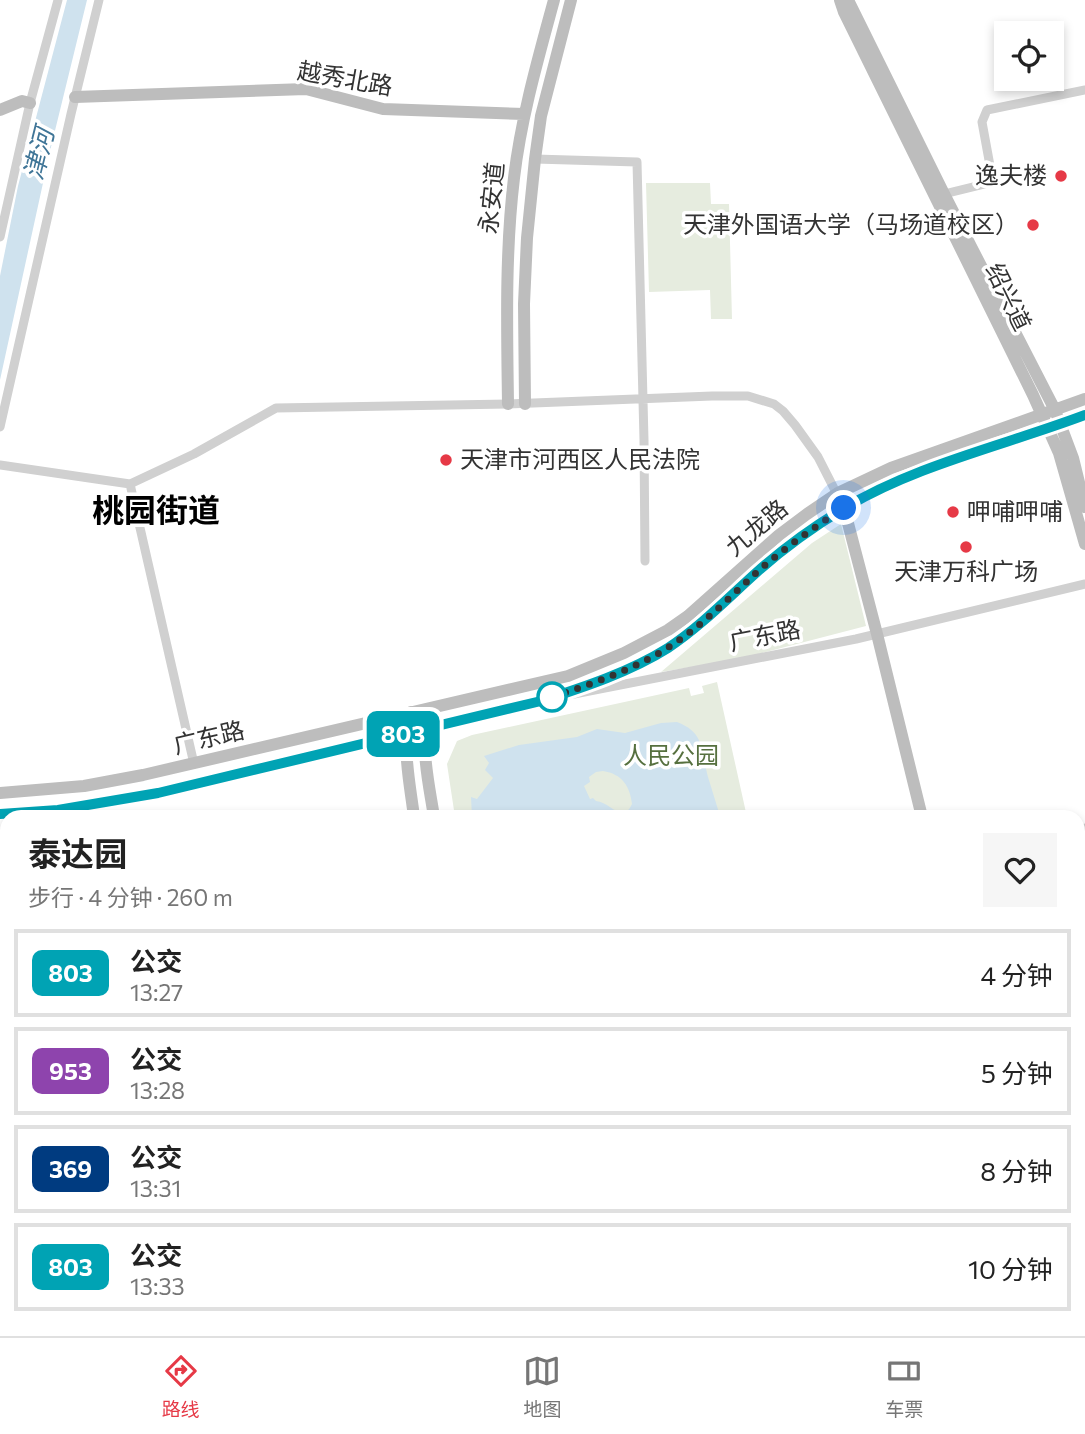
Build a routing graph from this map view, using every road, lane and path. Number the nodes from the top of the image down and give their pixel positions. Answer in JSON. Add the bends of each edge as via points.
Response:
{"nodes":[{"id":1,"x":58,"y":0,"type":"edge"},
{"id":2,"x":99,"y":0,"type":"edge"},
{"id":3,"x":554,"y":0,"type":"edge"},
{"id":4,"x":571,"y":0,"type":"edge"},
{"id":5,"x":840,"y":0,"type":"edge"},
{"id":6,"x":848,"y":0,"type":"edge"},
{"id":7,"x":1085,"y":90,"type":"edge"},
{"id":8,"x":75,"y":97,"type":"junction"},
{"id":9,"x":34,"y":105,"type":"junction"},
{"id":10,"x":0,"y":110,"type":"edge"},
{"id":11,"x":524,"y":114,"type":"junction"},
{"id":12,"x":534,"y":159,"type":"junction"},
{"id":13,"x":944,"y":194,"type":"junction"},
{"id":14,"x":0,"y":237,"type":"edge"},
{"id":15,"x":642,"y":399,"type":"junction"},
{"id":16,"x":1085,"y":399,"type":"edge"},
{"id":17,"x":508,"y":404,"type":"junction"},
{"id":18,"x":525,"y":404,"type":"junction"},
{"id":19,"x":1049,"y":413,"type":"junction"},
{"id":20,"x":1085,"y":415,"type":"edge"},
{"id":21,"x":1055,"y":426,"type":"junction"},
{"id":22,"x":0,"y":427,"type":"edge"},
{"id":23,"x":0,"y":465,"type":"edge"},
{"id":24,"x":130,"y":484,"type":"junction"},
{"id":25,"x":838,"y":493,"type":"junction"},
{"id":26,"x":1085,"y":507,"type":"edge"},
{"id":27,"x":844,"y":508,"type":"junction"},
{"id":28,"x":1085,"y":544,"type":"edge"},
{"id":29,"x":645,"y":561,"type":"dead end"},
{"id":30,"x":1085,"y":584,"type":"edge"},
{"id":31,"x":877,"y":634,"type":"junction"},
{"id":32,"x":547,"y":682,"type":"joint"},
{"id":33,"x":541,"y":701,"type":"junction"},
{"id":34,"x":430,"y":708,"type":"junction"},
{"id":35,"x":411,"y":712,"type":"junction"},
{"id":36,"x":426,"y":728,"type":"junction"},
{"id":37,"x":407,"y":733,"type":"junction"},
{"id":38,"x":194,"y":764,"type":"junction"},
{"id":39,"x":57,"y":789,"type":"junction"},
{"id":40,"x":0,"y":793,"type":"edge"},
{"id":41,"x":59,"y":810,"type":"edge"},
{"id":42,"x":76,"y":810,"type":"edge"},
{"id":43,"x":413,"y":810,"type":"edge"},
{"id":44,"x":433,"y":810,"type":"edge"},
{"id":45,"x":920,"y":810,"type":"edge"}],
"edges":[{"from":1,"to":9,"type":"street"},
{"from":2,"to":8,"type":"street"},
{"from":3,"to":11,"type":"main road","name":"永安道"},
{"from":4,"to":12,"type":"main road","name":"永安道"},
{"from":5,"to":19,"type":"main road","name":"绍兴道"},
{"from":6,"to":13,"type":"main road","name":"绍兴道"},
{"from":7,"to":13,"type":"street","via":[[987,110],[982,122],[993,182]]},
{"from":8,"to":11,"type":"main road","name":"越秀北路","via":[[306,89],[383,109]]},
{"from":8,"to":22,"type":"street"},
{"from":9,"to":10,"type":"main road","via":[[22,102]]},
{"from":9,"to":14,"type":"street"},
{"from":11,"to":17,"type":"main road","name":"永安道","via":[[508,244]]},
{"from":12,"to":15,"type":"street","via":[[637,162]]},
{"from":12,"to":18,"type":"main road","name":"永安道","via":[[524,304]]},
{"from":13,"to":19,"type":"main road","name":"绍兴道"},
{"from":15,"to":18,"type":"street"},
{"from":15,"to":25,"type":"street","via":[[748,396],[774,404],[795,425]]},
{"from":15,"to":29,"type":"street"},
{"from":16,"to":19,"type":"main road","name":"九龙路"},
{"from":17,"to":18,"type":"street"},
{"from":17,"to":24,"type":"street","via":[[276,408]]},
{"from":19,"to":21,"type":"main road","name":"绍兴道"},
{"from":19,"to":25,"type":"main road","name":"九龙路","via":[[891,468]]},
{"from":20,"to":21,"type":"main road","name":"九龙路"},
{"from":21,"to":26,"type":"main road","name":"绍兴道","via":[[1073,458]]},
{"from":21,"to":27,"type":"main road","name":"九龙路","via":[[908,477]]},
{"from":21,"to":28,"type":"main road","name":"绍兴道"},
{"from":23,"to":24,"type":"street"},
{"from":24,"to":38,"type":"street"},
{"from":25,"to":27,"type":"street"},
{"from":25,"to":32,"type":"main road","name":"九龙路","via":[[779,535],[668,630],[606,662]]},
{"from":27,"to":31,"type":"main road"},
{"from":27,"to":33,"type":"main road","name":"九龙路","via":[[790,545],[668,648]]},
{"from":30,"to":31,"type":"street","name":"广东路"},
{"from":31,"to":33,"type":"street","name":"广东路"},
{"from":31,"to":45,"type":"main road"},
{"from":32,"to":34,"type":"main road","name":"广东路"},
{"from":33,"to":36,"type":"main road","name":"广东路"},
{"from":34,"to":35,"type":"main road","name":"广东路"},
{"from":34,"to":36,"type":"main road"},
{"from":35,"to":37,"type":"main road"},
{"from":35,"to":38,"type":"main road","name":"广东路"},
{"from":36,"to":37,"type":"main road","name":"广东路"},
{"from":36,"to":44,"type":"main road"},
{"from":37,"to":42,"type":"main road","name":"广东路"},
{"from":37,"to":43,"type":"main road"},
{"from":38,"to":39,"type":"main road","name":"广东路"},
{"from":39,"to":40,"type":"main road","name":"广东路"},
{"from":39,"to":41,"type":"main road"}]}
